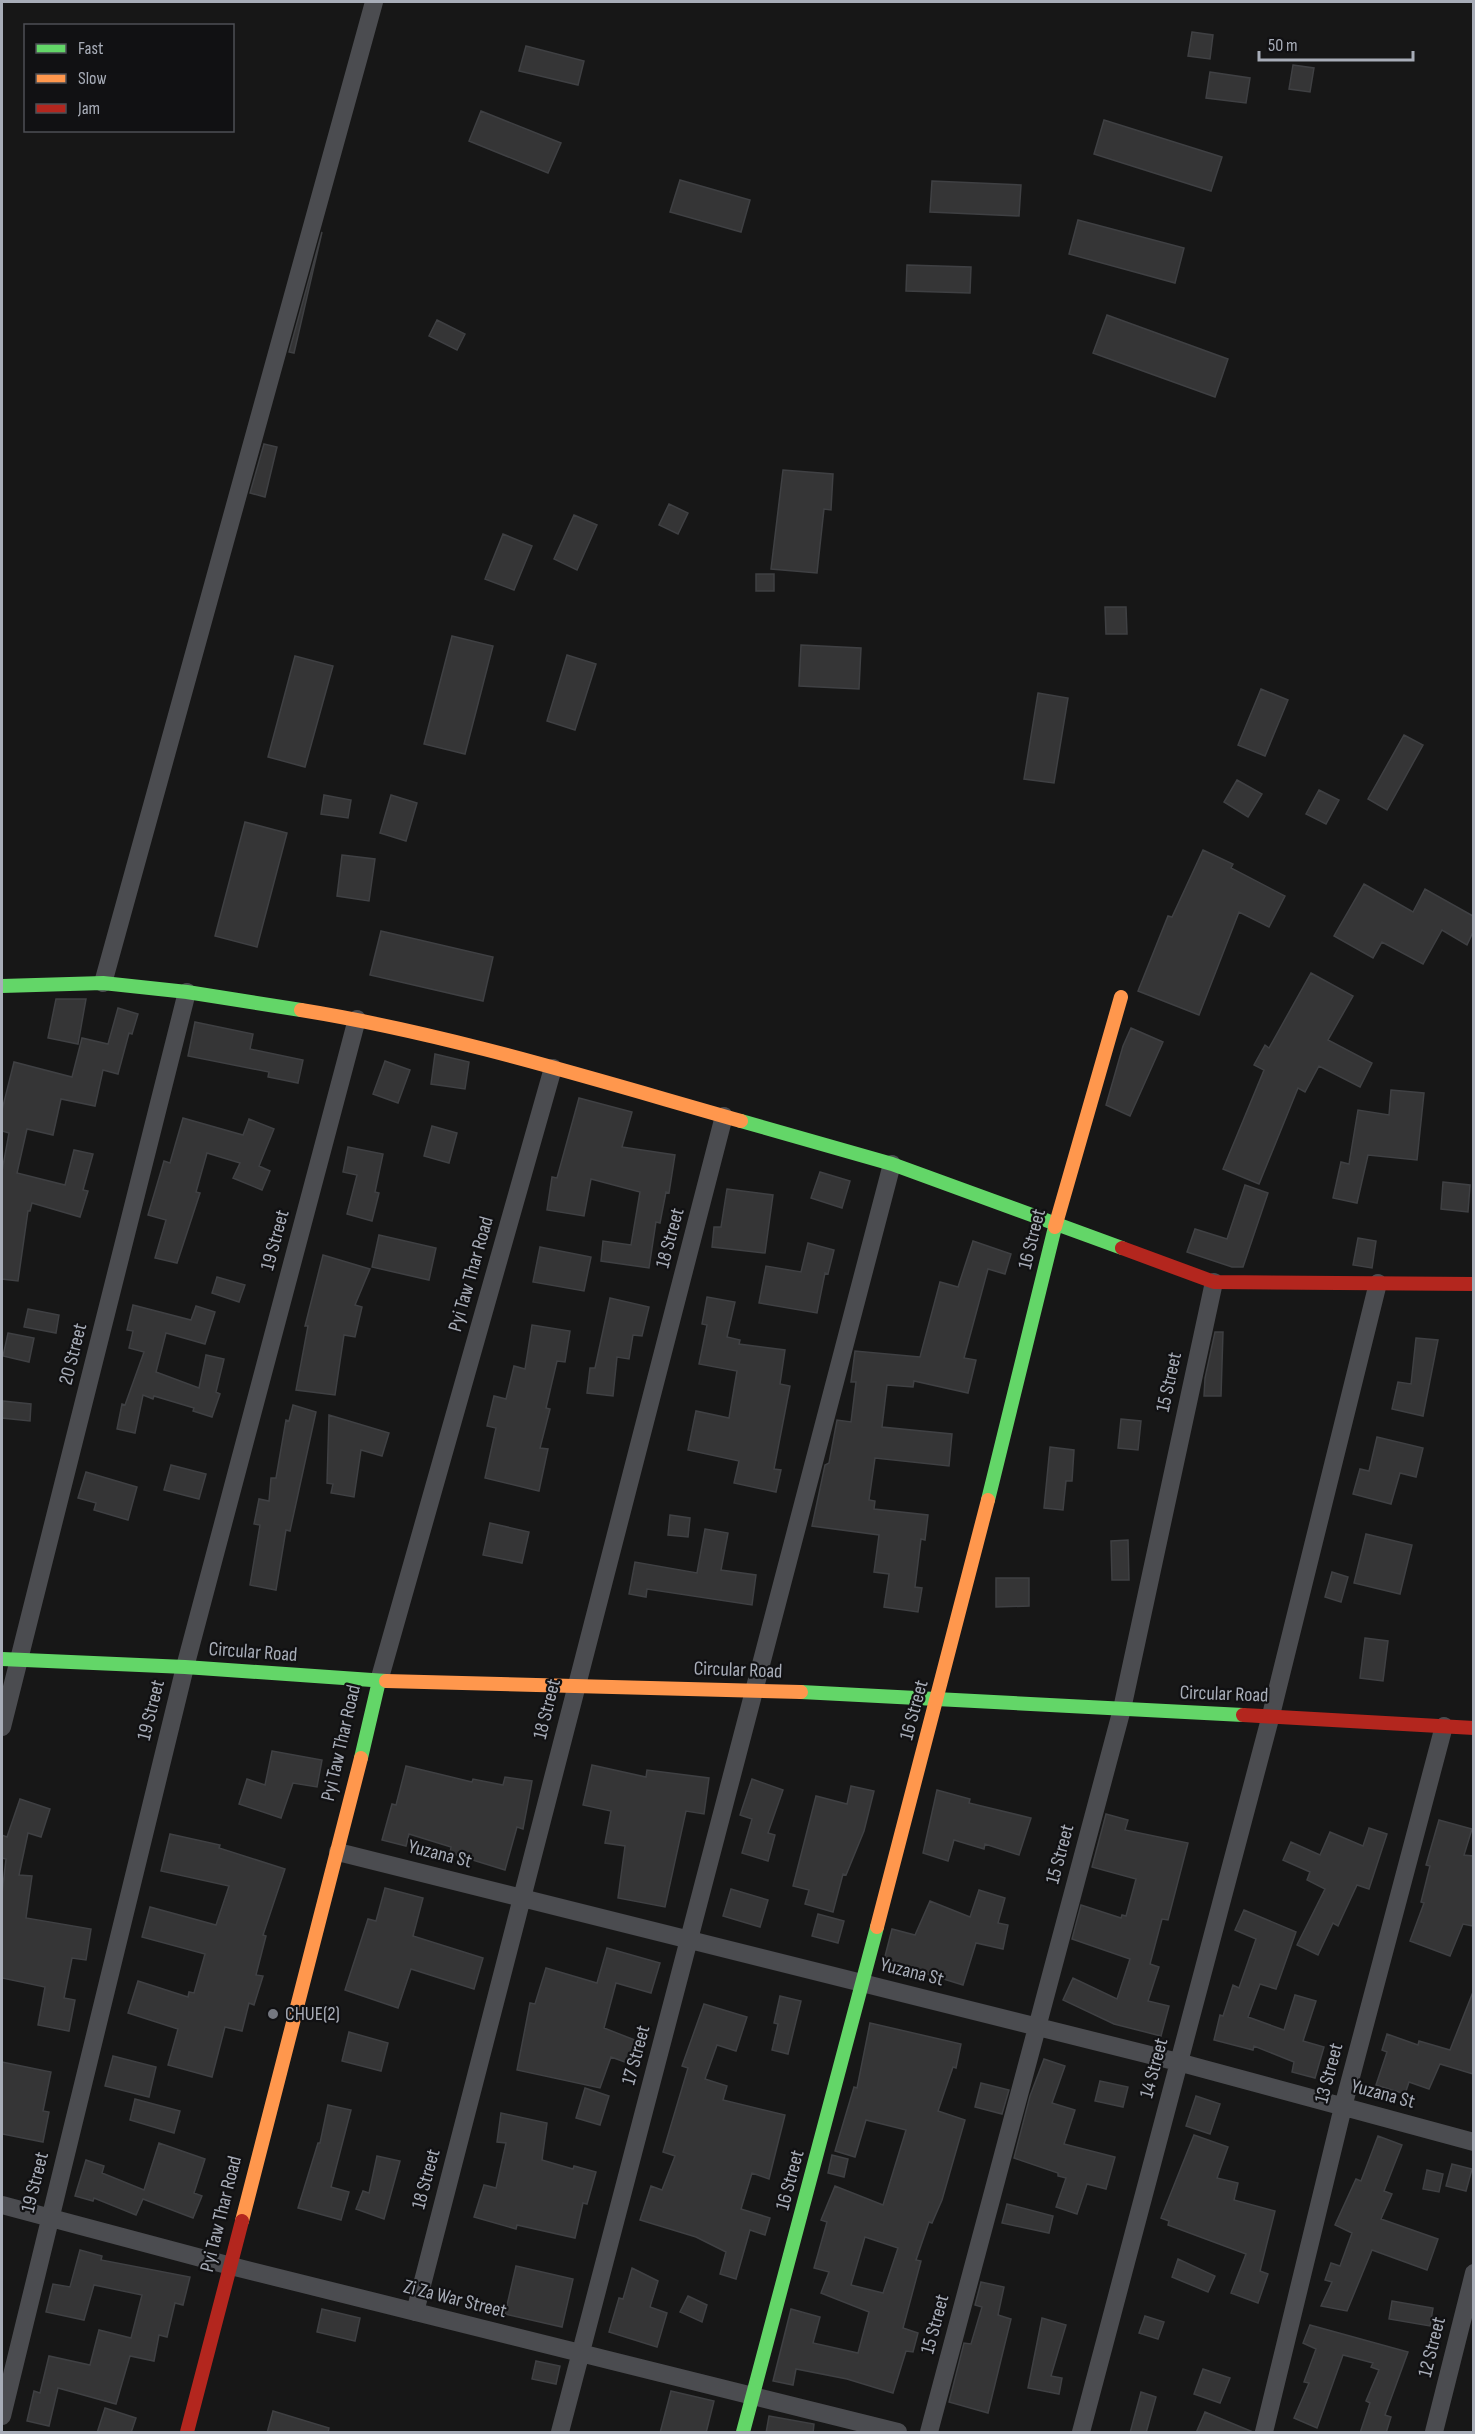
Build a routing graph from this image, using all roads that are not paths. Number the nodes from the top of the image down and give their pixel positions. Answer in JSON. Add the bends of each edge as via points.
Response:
{"nodes":[{"id":1,"x":374,"y":2,"type":"edge"},
{"id":2,"x":103,"y":983,"type":"junction"},
{"id":3,"x":2,"y":986,"type":"edge"},
{"id":4,"x":187,"y":992,"type":"junction"},
{"id":5,"x":1121,"y":997,"type":"dead end"},
{"id":6,"x":357,"y":1019,"type":"junction"},
{"id":7,"x":553,"y":1068,"type":"junction"},
{"id":8,"x":724,"y":1116,"type":"junction"},
{"id":9,"x":892,"y":1164,"type":"junction"},
{"id":10,"x":1056,"y":1224,"type":"junction"},
{"id":11,"x":1214,"y":1282,"type":"junction"},
{"id":12,"x":1378,"y":1283,"type":"junction"},
{"id":13,"x":1473,"y":1284,"type":"edge"},
{"id":14,"x":10,"y":1659,"type":"edge"},
{"id":15,"x":185,"y":1667,"type":"junction"},
{"id":16,"x":379,"y":1680,"type":"junction"},
{"id":17,"x":577,"y":1683,"type":"junction"},
{"id":18,"x":753,"y":1689,"type":"junction"},
{"id":19,"x":938,"y":1699,"type":"junction"},
{"id":20,"x":1122,"y":1709,"type":"junction"},
{"id":21,"x":1271,"y":1715,"type":"junction"},
{"id":22,"x":2,"y":1726,"type":"edge"},
{"id":23,"x":1444,"y":1726,"type":"junction"},
{"id":24,"x":1473,"y":1728,"type":"edge"},
{"id":25,"x":338,"y":1852,"type":"junction"},
{"id":26,"x":522,"y":1897,"type":"junction"},
{"id":27,"x":690,"y":1939,"type":"junction"},
{"id":28,"x":863,"y":1983,"type":"junction"},
{"id":29,"x":1037,"y":2027,"type":"junction"},
{"id":30,"x":1178,"y":2062,"type":"junction"},
{"id":31,"x":1343,"y":2107,"type":"junction"},
{"id":32,"x":1473,"y":2142,"type":"edge"},
{"id":33,"x":2,"y":2205,"type":"edge"},
{"id":34,"x":49,"y":2218,"type":"junction"},
{"id":35,"x":231,"y":2266,"type":"junction"},
{"id":36,"x":1473,"y":2273,"type":"edge"},
{"id":37,"x":414,"y":2312,"type":"junction"},
{"id":38,"x":581,"y":2354,"type":"junction"},
{"id":39,"x":752,"y":2396,"type":"junction"},
{"id":40,"x":2,"y":2416,"type":"edge"},
{"id":41,"x":187,"y":2433,"type":"edge"},
{"id":42,"x":560,"y":2433,"type":"edge"},
{"id":43,"x":743,"y":2433,"type":"edge"},
{"id":44,"x":898,"y":2433,"type":"edge"},
{"id":45,"x":929,"y":2433,"type":"edge"},
{"id":46,"x":1081,"y":2433,"type":"edge"},
{"id":47,"x":1264,"y":2433,"type":"edge"},
{"id":48,"x":1434,"y":2433,"type":"edge"}],
"edges":[{"from":1,"to":2,"type":"street"},
{"from":2,"to":3,"type":"street"},
{"from":2,"to":4,"type":"street"},
{"from":4,"to":6,"type":"street"},
{"from":4,"to":14,"type":"street","name":"20 Street"},
{"from":5,"to":10,"type":"street","name":"16 Street"},
{"from":6,"to":7,"type":"street"},
{"from":6,"to":15,"type":"street","name":"19 Street"},
{"from":7,"to":8,"type":"street"},
{"from":7,"to":16,"type":"street","name":"Pyi Taw Thar Road"},
{"from":8,"to":9,"type":"street"},
{"from":8,"to":17,"type":"street","name":"18 Street"},
{"from":9,"to":10,"type":"street"},
{"from":9,"to":18,"type":"street","name":"17 Street"},
{"from":10,"to":11,"type":"street"},
{"from":10,"to":19,"type":"street","name":"16 Street"},
{"from":11,"to":12,"type":"street"},
{"from":11,"to":20,"type":"street","name":"15 Street"},
{"from":12,"to":13,"type":"street"},
{"from":12,"to":21,"type":"street","name":"14 Street"},
{"from":14,"to":15,"type":"street","name":"Circular Road"},
{"from":14,"to":22,"type":"street","name":"20 Street"},
{"from":15,"to":16,"type":"street","name":"Circular Road"},
{"from":15,"to":34,"type":"street","name":"19 Street"},
{"from":16,"to":17,"type":"street","name":"Circular Road"},
{"from":16,"to":25,"type":"street","name":"Pyi Taw Thar Road"},
{"from":17,"to":18,"type":"street","name":"Circular Road"},
{"from":17,"to":26,"type":"street","name":"18 Street"},
{"from":18,"to":19,"type":"street","name":"Circular Road"},
{"from":18,"to":27,"type":"street","name":"17 Street"},
{"from":19,"to":20,"type":"street","name":"Circular Road"},
{"from":19,"to":28,"type":"street","name":"16 Street"},
{"from":20,"to":21,"type":"street","name":"Circular Road"},
{"from":20,"to":29,"type":"street","name":"15 Street"},
{"from":21,"to":23,"type":"street","name":"Circular Road"},
{"from":21,"to":30,"type":"street","name":"14 Street"},
{"from":23,"to":24,"type":"street","name":"Circular Road"},
{"from":23,"to":31,"type":"street","name":"13 Street"},
{"from":25,"to":26,"type":"street","name":"Yuzana St"},
{"from":25,"to":35,"type":"street","name":"Pyi Taw Thar Road"},
{"from":26,"to":27,"type":"street","name":"Yuzana St"},
{"from":26,"to":37,"type":"street","name":"18 Street"},
{"from":27,"to":28,"type":"street","name":"Yuzana St"},
{"from":27,"to":38,"type":"street","name":"17 Street"},
{"from":28,"to":29,"type":"street","name":"Yuzana St"},
{"from":28,"to":39,"type":"street","name":"16 Street"},
{"from":29,"to":30,"type":"street","name":"Yuzana St"},
{"from":29,"to":45,"type":"street","name":"15 Street"},
{"from":30,"to":31,"type":"street","name":"Yuzana St"},
{"from":30,"to":46,"type":"street","name":"14 Street"},
{"from":31,"to":32,"type":"street","name":"Yuzana St"},
{"from":31,"to":47,"type":"street","name":"13 Street"},
{"from":33,"to":34,"type":"street","name":"Zi Za War Street"},
{"from":34,"to":35,"type":"street","name":"Zi Za War Street"},
{"from":34,"to":40,"type":"street","name":"19 Street"},
{"from":35,"to":37,"type":"street","name":"Zi Za War Street"},
{"from":35,"to":41,"type":"street","name":"Pyi Taw Thar Road"},
{"from":36,"to":48,"type":"street","name":"12 Street"},
{"from":37,"to":38,"type":"street","name":"Zi Za War Street"},
{"from":38,"to":39,"type":"street","name":"Zi Za War Street"},
{"from":38,"to":42,"type":"street","name":"17 Street"},
{"from":39,"to":43,"type":"street","name":"16 Street"},
{"from":39,"to":44,"type":"street","name":"Zi Za War Street"}]}
